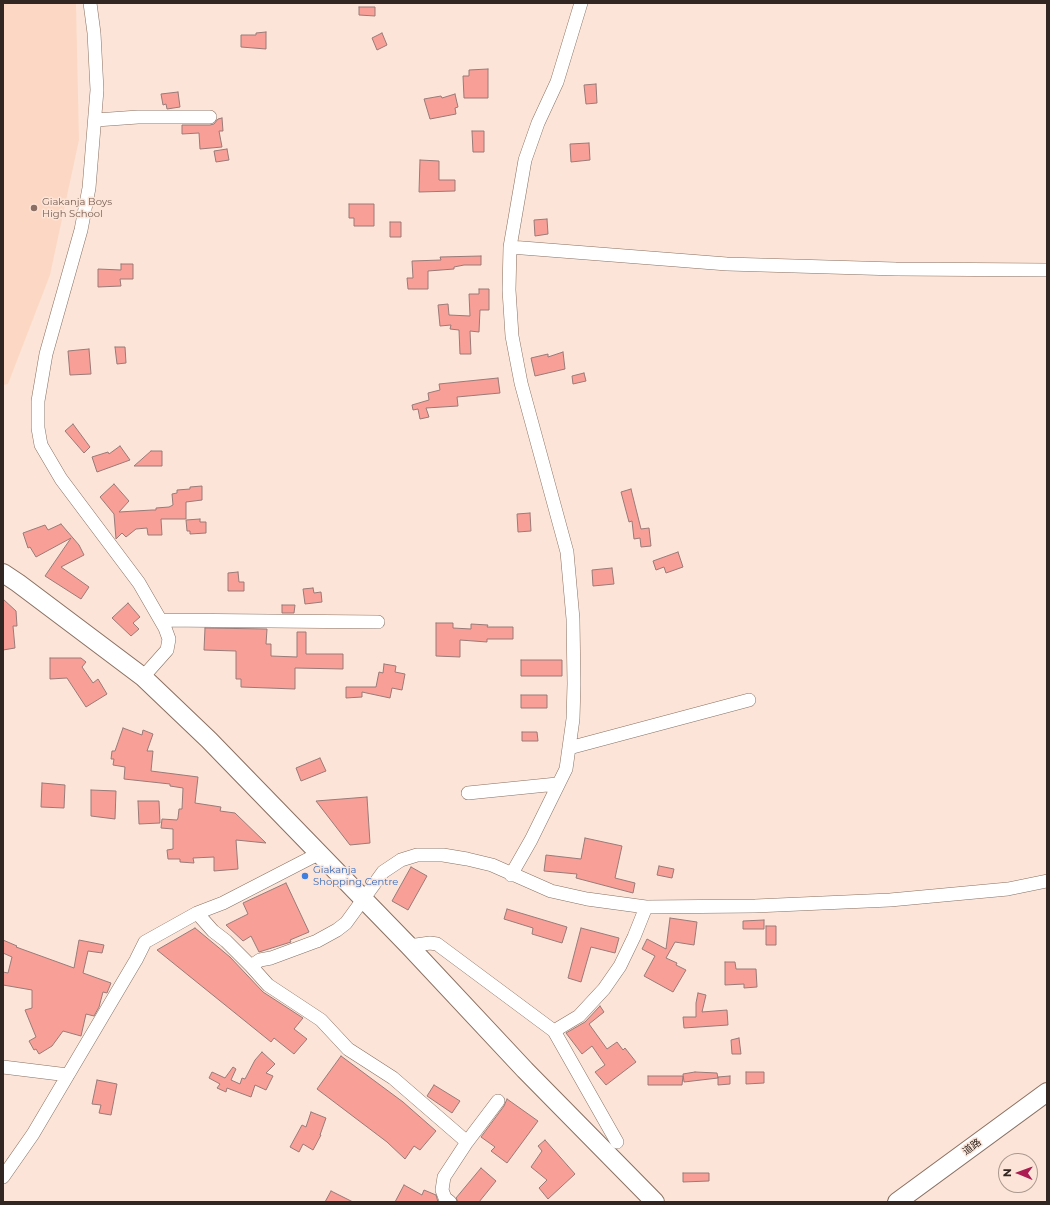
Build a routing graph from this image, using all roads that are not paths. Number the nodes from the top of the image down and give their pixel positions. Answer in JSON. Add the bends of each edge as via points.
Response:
{"nodes":[{"id":1,"x":90,"y":3,"type":"edge"},
{"id":2,"x":581,"y":3,"type":"edge"},
{"id":3,"x":210,"y":117,"type":"dead end"},
{"id":4,"x":96,"y":120,"type":"junction"},
{"id":5,"x":510,"y":247,"type":"junction"},
{"id":6,"x":1047,"y":270,"type":"edge"},
{"id":7,"x":3,"y":573,"type":"edge"},
{"id":8,"x":161,"y":620,"type":"junction"},
{"id":9,"x":378,"y":622,"type":"dead end"},
{"id":10,"x":143,"y":677,"type":"junction"},
{"id":11,"x":749,"y":700,"type":"dead end"},
{"id":12,"x":569,"y":748,"type":"junction"},
{"id":13,"x":557,"y":784,"type":"junction"},
{"id":14,"x":468,"y":793,"type":"dead end"},
{"id":15,"x":318,"y":854,"type":"junction"},
{"id":16,"x":511,"y":875,"type":"junction"},
{"id":17,"x":1047,"y":881,"type":"edge"},
{"id":18,"x":363,"y":899,"type":"junction"},
{"id":19,"x":646,"y":907,"type":"junction"},
{"id":20,"x":197,"y":913,"type":"junction"},
{"id":21,"x":410,"y":946,"type":"junction"},
{"id":22,"x":252,"y":966,"type":"junction"},
{"id":23,"x":554,"y":1031,"type":"junction"},
{"id":24,"x":3,"y":1067,"type":"edge"},
{"id":25,"x":68,"y":1075,"type":"junction"},
{"id":26,"x":1047,"y":1092,"type":"edge"},
{"id":27,"x":498,"y":1101,"type":"dead end"},
{"id":28,"x":467,"y":1142,"type":"junction"},
{"id":29,"x":617,"y":1142,"type":"dead end"},
{"id":30,"x":3,"y":1178,"type":"edge"},
{"id":31,"x":450,"y":1202,"type":"edge"},
{"id":32,"x":655,"y":1202,"type":"edge"},
{"id":33,"x":897,"y":1202,"type":"edge"}],
"edges":[{"from":1,"to":4,"type":"street","via":[[97,90]]},
{"from":2,"to":5,"type":"street","via":[[558,82],[538,123],[526,160]]},
{"from":3,"to":4,"type":"street"},
{"from":4,"to":8,"type":"street","via":[[89,188],[81,230],[46,354],[38,401],[38,428],[41,445],[54,468],[139,583]]},
{"from":5,"to":6,"type":"street","via":[[727,264]]},
{"from":5,"to":12,"type":"street","via":[[512,336],[521,383],[567,552],[574,684]]},
{"from":7,"to":10,"type":"main road"},
{"from":8,"to":9,"type":"street"},
{"from":8,"to":10,"type":"street","via":[[169,639],[167,650]]},
{"from":10,"to":15,"type":"main road","via":[[262,793]]},
{"from":11,"to":12,"type":"street"},
{"from":12,"to":13,"type":"street","via":[[566,769]]},
{"from":13,"to":14,"type":"street"},
{"from":13,"to":16,"type":"street"},
{"from":15,"to":18,"type":"main road"},
{"from":15,"to":20,"type":"street","via":[[223,903]]},
{"from":16,"to":18,"type":"street","via":[[492,865],[467,859],[443,855],[417,855],[400,860],[383,872]]},
{"from":16,"to":19,"type":"street","via":[[551,891]]},
{"from":17,"to":19,"type":"street","via":[[1008,888],[890,900],[755,906]]},
{"from":18,"to":21,"type":"main road"},
{"from":18,"to":22,"type":"street","via":[[346,923],[337,930],[317,941],[260,960]]},
{"from":19,"to":23,"type":"street","via":[[623,960],[604,989],[578,1016]]},
{"from":20,"to":22,"type":"street"},
{"from":20,"to":25,"type":"street","via":[[145,942]]},
{"from":21,"to":23,"type":"street","via":[[430,942],[438,944]]},
{"from":21,"to":32,"type":"main road"},
{"from":22,"to":28,"type":"street","via":[[268,985],[321,1020],[348,1049],[393,1078]]},
{"from":23,"to":29,"type":"street"},
{"from":24,"to":25,"type":"street"},
{"from":25,"to":30,"type":"street"},
{"from":26,"to":33,"type":"main road","name":"道路"},
{"from":27,"to":28,"type":"street"},
{"from":28,"to":31,"type":"street","via":[[444,1177],[442,1190]]}]}
